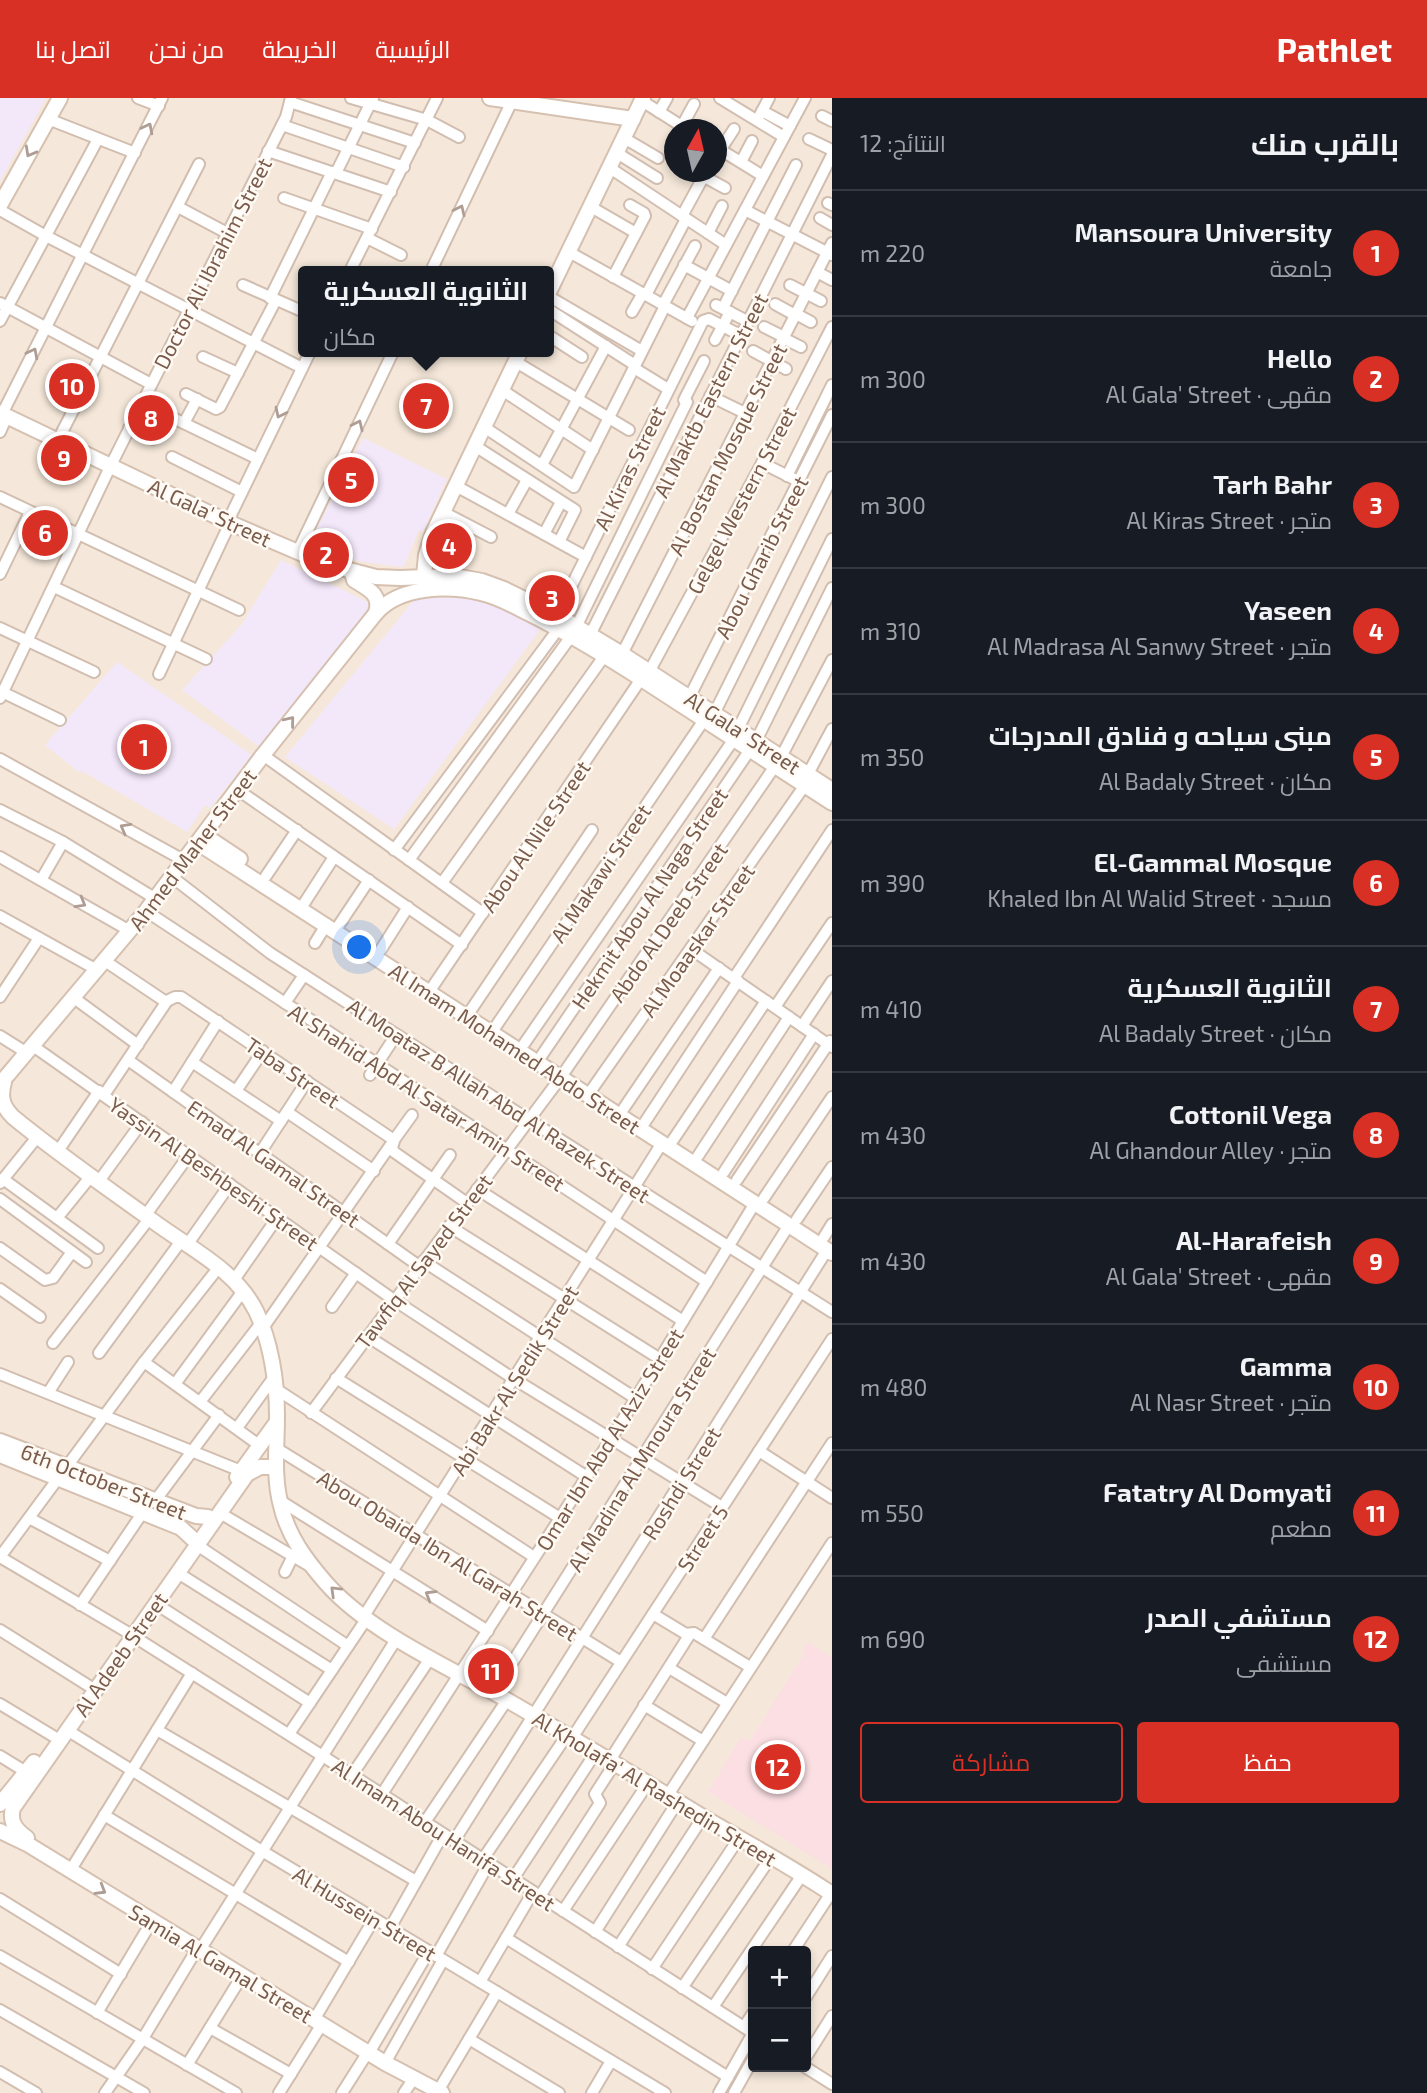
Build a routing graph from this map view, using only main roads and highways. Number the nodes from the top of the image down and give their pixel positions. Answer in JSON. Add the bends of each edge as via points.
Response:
{"nodes":[{"id":1,"x":60,"y":98,"type":"edge"},
{"id":2,"x":493,"y":98,"type":"edge"},
{"id":3,"x":643,"y":100,"type":"edge"},
{"id":4,"x":633,"y":119,"type":"junction"},
{"id":5,"x":0,"y":207,"type":"edge"},
{"id":6,"x":554,"y":283,"type":"edge"},
{"id":7,"x":518,"y":357,"type":"edge"},
{"id":8,"x":3,"y":414,"type":"edge"},
{"id":9,"x":352,"y":572,"type":"junction"},
{"id":10,"x":424,"y":576,"type":"junction"},
{"id":11,"x":481,"y":587,"type":"junction"},
{"id":12,"x":397,"y":600,"type":"joint"},
{"id":13,"x":376,"y":613,"type":"junction"},
{"id":14,"x":566,"y":626,"type":"junction"},
{"id":15,"x":645,"y":676,"type":"junction"},
{"id":16,"x":709,"y":717,"type":"junction"},
{"id":17,"x":807,"y":780,"type":"junction"},
{"id":18,"x":832,"y":790,"type":"edge"},
{"id":19,"x":832,"y":803,"type":"edge"},
{"id":20,"x":201,"y":839,"type":"junction"},
{"id":21,"x":332,"y":925,"type":"junction"},
{"id":22,"x":431,"y":989,"type":"junction"},
{"id":23,"x":563,"y":1074,"type":"junction"},
{"id":24,"x":2,"y":1083,"type":"edge"},
{"id":25,"x":591,"y":1092,"type":"junction"},
{"id":26,"x":2,"y":1112,"type":"edge"},
{"id":27,"x":668,"y":1141,"type":"junction"},
{"id":28,"x":760,"y":1201,"type":"junction"},
{"id":29,"x":829,"y":1241,"type":"edge"},
{"id":30,"x":277,"y":1422,"type":"junction"},
{"id":31,"x":259,"y":1445,"type":"junction"},
{"id":32,"x":2,"y":1448,"type":"edge"},
{"id":33,"x":270,"y":1467,"type":"junction"},
{"id":34,"x":62,"y":1472,"type":"junction"},
{"id":35,"x":214,"y":1515,"type":"junction"},
{"id":36,"x":195,"y":1542,"type":"junction"},
{"id":37,"x":130,"y":1634,"type":"junction"},
{"id":38,"x":60,"y":1733,"type":"junction"},
{"id":39,"x":0,"y":1804,"type":"edge"},
{"id":40,"x":0,"y":1831,"type":"edge"},
{"id":41,"x":46,"y":1856,"type":"junction"},
{"id":42,"x":831,"y":1894,"type":"edge"},
{"id":43,"x":440,"y":2092,"type":"edge"}],
"edges":[{"from":1,"to":5,"type":"main road","one_way":true},
{"from":2,"to":4,"type":"main road"},
{"from":3,"to":4,"type":"main road"},
{"from":4,"to":6,"type":"main road"},
{"from":7,"to":10,"type":"main road","via":[[429,544]]},
{"from":8,"to":9,"type":"main road","name":"Al Gala' Street","via":[[297,553]]},
{"from":9,"to":10,"type":"main road","name":"Al Gala' Street","via":[[388,578]]},
{"from":9,"to":13,"type":"main road","via":[[354,580],[376,596]]},
{"from":10,"to":11,"type":"main road","name":"Al Gala' Street","via":[[454,576]]},
{"from":11,"to":12,"type":"main road","name":"Al Gala' Street","via":[[417,592]]},
{"from":11,"to":14,"type":"main road","name":"Al Gala' Street"},
{"from":12,"to":13,"type":"main road","name":"Ahmed Maher Street"},
{"from":20,"to":13,"type":"main road","name":"Ahmed Maher Street","one_way":true},
{"from":14,"to":15,"type":"main road","name":"Al Gala' Street","via":[[605,655]]},
{"from":14,"to":15,"type":"main road","name":"Al Gala' Street","via":[[622,654]]},
{"from":15,"to":16,"type":"main road","name":"Al Gala' Street"},
{"from":15,"to":16,"type":"main road","name":"Al Gala' Street","via":[[689,698]]},
{"from":16,"to":17,"type":"main road","name":"Al Gala' Street"},
{"from":17,"to":18,"type":"main road","name":"Al Gala' Street"},
{"from":17,"to":19,"type":"main road","name":"Al Gala' Street"},
{"from":20,"to":21,"type":"main road","name":"Al Imam Mohamed Abdo Street"},
{"from":20,"to":21,"type":"main road","name":"Al Imam Mohamed Abdo Street","via":[[266,876]]},
{"from":20,"to":24,"type":"main road","name":"Ahmed Maher Street"},
{"from":21,"to":22,"type":"main road","name":"Al Imam Mohamed Abdo Street"},
{"from":21,"to":22,"type":"main road","name":"Al Imam Mohamed Abdo Street","via":[[380,951]]},
{"from":22,"to":23,"type":"main road","name":"Al Imam Mohamed Abdo Street"},
{"from":22,"to":23,"type":"main road","name":"Al Imam Mohamed Abdo Street","via":[[542,1055]]},
{"from":23,"to":25,"type":"main road","name":"Al Imam Mohamed Abdo Street"},
{"from":24,"to":26,"type":"main road","name":"Ahmed Maher Street"},
{"from":25,"to":27,"type":"main road","name":"Al Imam Mohamed Abdo Street"},
{"from":25,"to":27,"type":"main road","name":"Al Imam Mohamed Abdo Street","via":[[624,1108]]},
{"from":26,"to":30,"type":"main road","name":"Al Kholafa' Al Rashedin Street","via":[[219,1267],[238,1286],[262,1326],[275,1383]]},
{"from":27,"to":28,"type":"main road","name":"Al Imam Mohamed Abdo Street"},
{"from":27,"to":28,"type":"main road","name":"Al Imam Mohamed Abdo Street","via":[[730,1176]]},
{"from":28,"to":29,"type":"main road","name":"Al Imam Mohamed Abdo Street"},
{"from":30,"to":31,"type":"main road","name":"Al Adeeb Street"},
{"from":30,"to":33,"type":"main road","name":"Al Kholafa' Al Rashedin Street"},
{"from":31,"to":33,"type":"main road"},
{"from":31,"to":35,"type":"main road","name":"Al Adeeb Street"},
{"from":32,"to":34,"type":"main road","name":"6th October Street"},
{"from":33,"to":35,"type":"main road","name":"Al Adeeb Street","via":[[247,1474]]},
{"from":42,"to":33,"type":"main road","name":"Al Kholafa' Al Rashedin Street","one_way":true,"via":[[365,1617],[328,1585],[294,1540]]},
{"from":34,"to":35,"type":"main road","name":"6th October Street","via":[[201,1517]]},
{"from":34,"to":36,"type":"main road","name":"6th October Street","via":[[181,1528]]},
{"from":35,"to":36,"type":"main road","name":"Al Adeeb Street"},
{"from":36,"to":37,"type":"main road","name":"Al Adeeb Street"},
{"from":36,"to":37,"type":"main road","name":"Al Adeeb Street","via":[[178,1573]]},
{"from":37,"to":38,"type":"main road","name":"Al Adeeb Street"},
{"from":37,"to":38,"type":"main road","name":"Al Adeeb Street"},
{"from":38,"to":39,"type":"main road","name":"Al Adeeb Street"},
{"from":38,"to":41,"type":"main road","name":"Al Adeeb Street","via":[[12,1812],[16,1830]]},
{"from":40,"to":41,"type":"main road","name":"Samia Al Gamal Street"},
{"from":41,"to":43,"type":"main road","name":"Samia Al Gamal Street","one_way":true,"via":[[368,2053]]}]}
